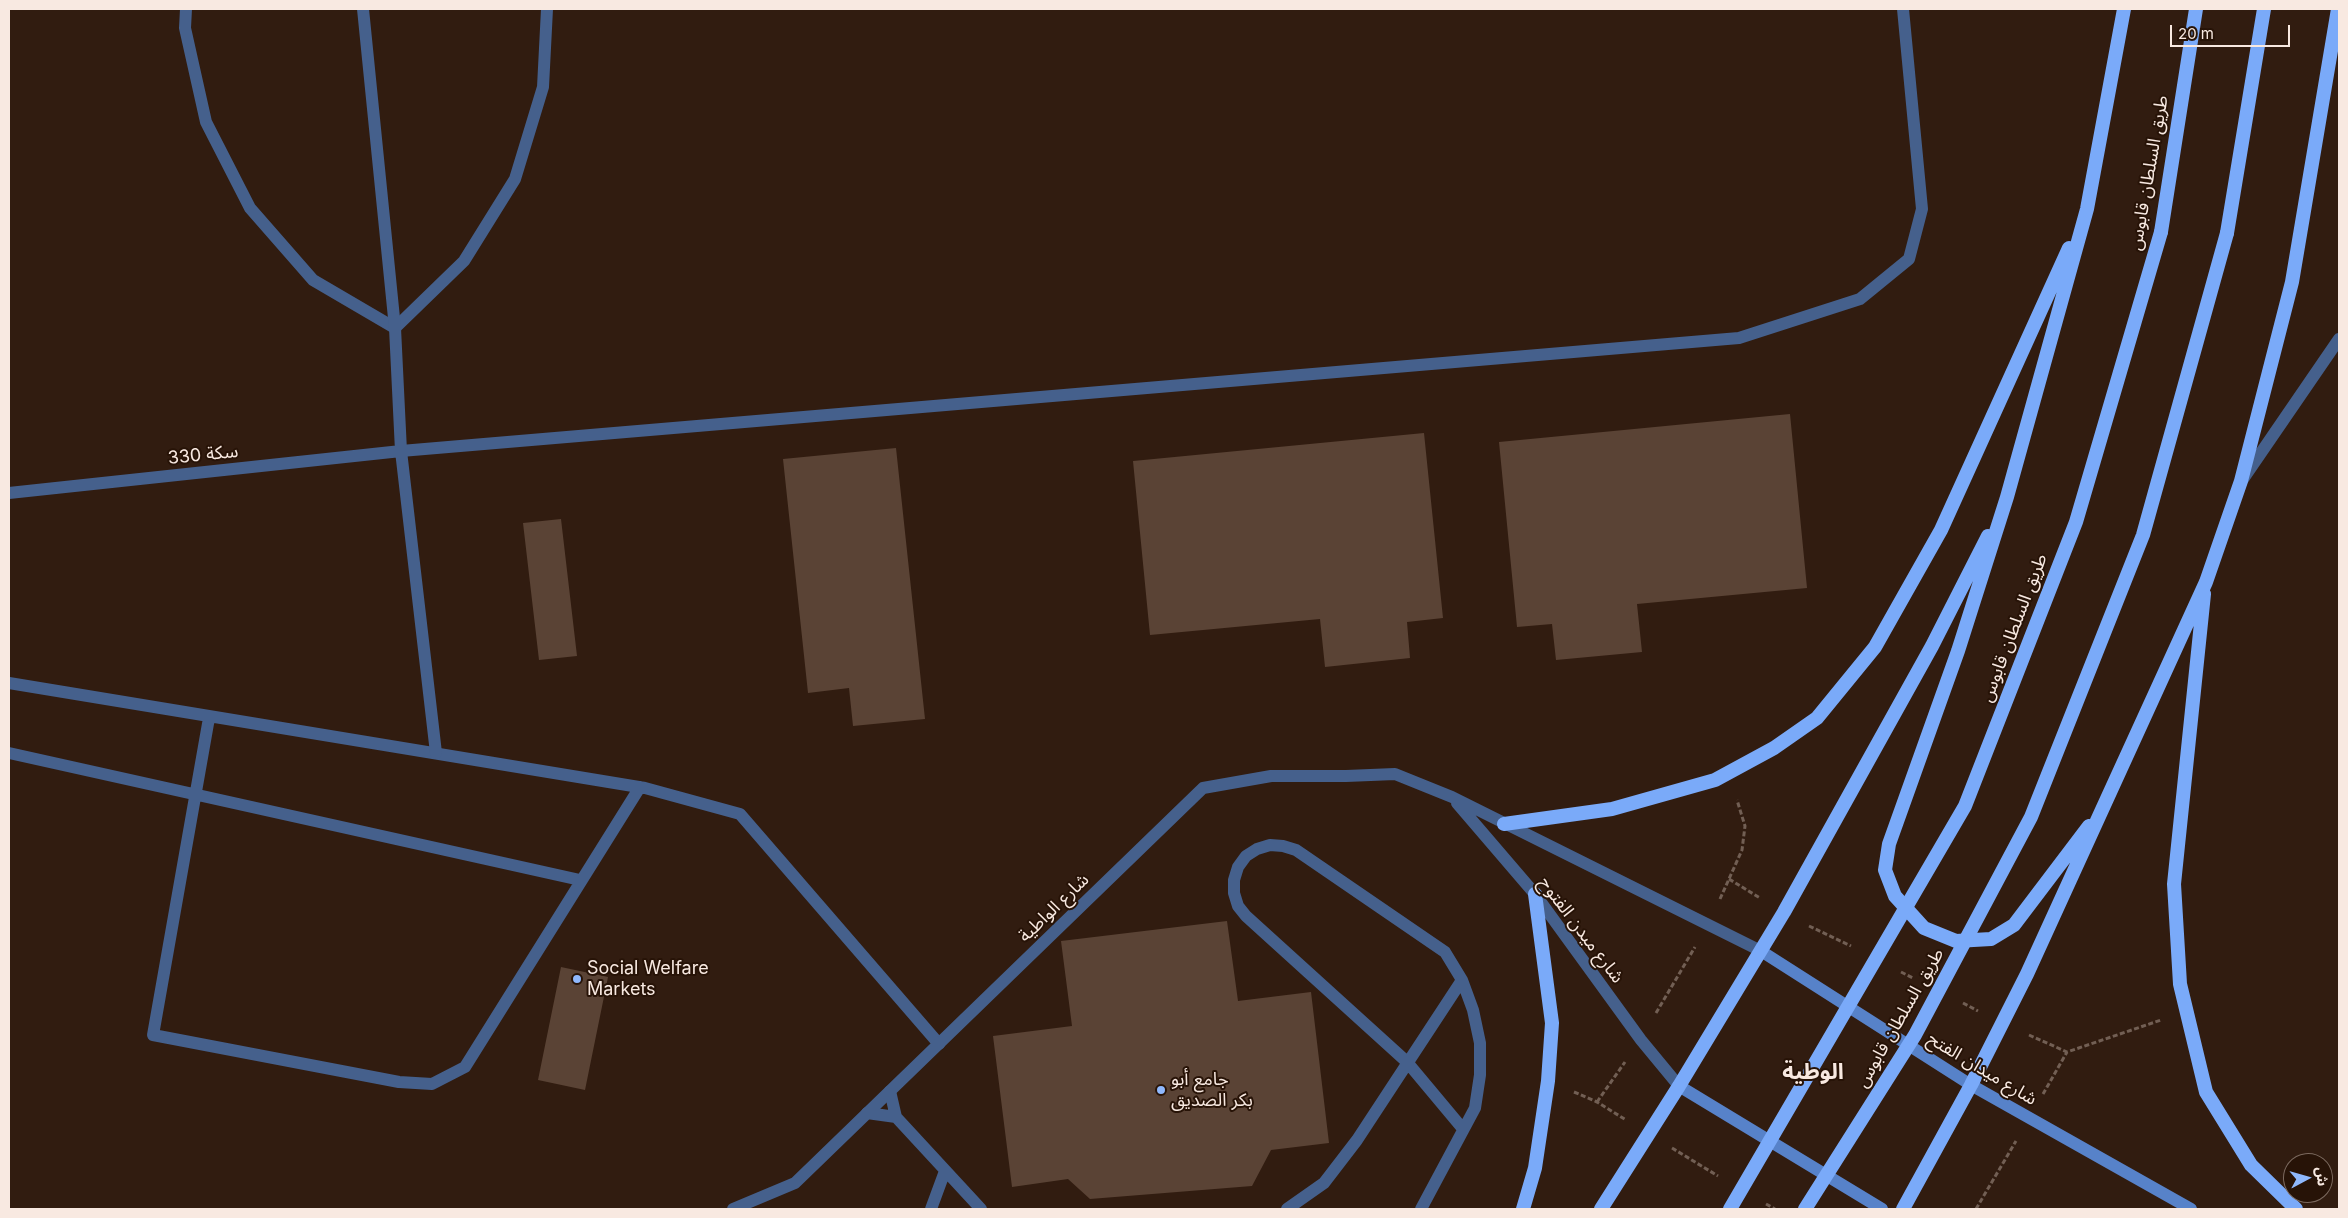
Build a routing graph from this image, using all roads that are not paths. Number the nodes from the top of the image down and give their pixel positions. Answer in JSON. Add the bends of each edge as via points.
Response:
{"nodes":[{"id":1,"x":186,"y":9,"type":"edge"},
{"id":2,"x":363,"y":9,"type":"edge"},
{"id":3,"x":547,"y":9,"type":"edge"},
{"id":4,"x":1903,"y":9,"type":"edge"},
{"id":5,"x":2124,"y":9,"type":"edge"},
{"id":6,"x":2196,"y":9,"type":"edge"},
{"id":7,"x":2264,"y":9,"type":"edge"},
{"id":8,"x":2338,"y":9,"type":"edge"},
{"id":9,"x":2087,"y":209,"type":"junction"},
{"id":10,"x":395,"y":328,"type":"junction"},
{"id":11,"x":2339,"y":339,"type":"edge"},
{"id":12,"x":402,"y":451,"type":"junction"},
{"id":13,"x":2241,"y":481,"type":"junction"},
{"id":14,"x":9,"y":493,"type":"edge"},
{"id":15,"x":2007,"y":497,"type":"junction"},
{"id":16,"x":2206,"y":582,"type":"junction"},
{"id":17,"x":9,"y":684,"type":"edge"},
{"id":18,"x":209,"y":718,"type":"junction"},
{"id":19,"x":9,"y":753,"type":"edge"},
{"id":20,"x":436,"y":753,"type":"junction"},
{"id":21,"x":640,"y":787,"type":"junction"},
{"id":22,"x":194,"y":794,"type":"junction"},
{"id":23,"x":1452,"y":797,"type":"junction"},
{"id":24,"x":2104,"y":806,"type":"junction"},
{"id":25,"x":1504,"y":824,"type":"junction"},
{"id":26,"x":580,"y":880,"type":"junction"},
{"id":27,"x":1535,"y":894,"type":"junction"},
{"id":28,"x":1761,"y":951,"type":"junction"},
{"id":29,"x":1462,"y":980,"type":"junction"},
{"id":30,"x":939,"y":1044,"type":"junction"},
{"id":31,"x":1406,"y":1062,"type":"junction"},
{"id":32,"x":1971,"y":1085,"type":"junction"},
{"id":33,"x":1679,"y":1086,"type":"junction"},
{"id":34,"x":890,"y":1090,"type":"junction"},
{"id":35,"x":867,"y":1113,"type":"junction"},
{"id":36,"x":896,"y":1117,"type":"junction"},
{"id":37,"x":1463,"y":1129,"type":"junction"},
{"id":38,"x":945,"y":1171,"type":"junction"},
{"id":39,"x":733,"y":1209,"type":"edge"},
{"id":40,"x":931,"y":1209,"type":"edge"},
{"id":41,"x":981,"y":1209,"type":"edge"},
{"id":42,"x":1287,"y":1209,"type":"edge"},
{"id":43,"x":1421,"y":1209,"type":"edge"},
{"id":44,"x":1523,"y":1209,"type":"edge"},
{"id":45,"x":1601,"y":1209,"type":"edge"},
{"id":46,"x":1730,"y":1209,"type":"edge"},
{"id":47,"x":1805,"y":1209,"type":"edge"},
{"id":48,"x":1882,"y":1209,"type":"edge"},
{"id":49,"x":1903,"y":1209,"type":"edge"},
{"id":50,"x":2191,"y":1209,"type":"edge"},
{"id":51,"x":2296,"y":1209,"type":"edge"}],
"edges":[{"from":1,"to":10,"type":"street","via":[[185,28],[206,122],[250,208],[313,280]]},
{"from":2,"to":10,"type":"street"},
{"from":3,"to":10,"type":"street","via":[[543,87],[515,179],[464,261]]},
{"from":4,"to":12,"type":"street","name":"سكة 330","via":[[1922,209],[1909,259],[1860,298],[1739,338]]},
{"from":5,"to":9,"type":"highway"},
{"from":6,"to":46,"type":"highway","name":"طريق السلطان قابوس","bridge":true,"via":[[2162,232],[2076,522],[1965,806]]},
{"from":7,"to":47,"type":"highway","name":"طريق السلطان قابوس","bridge":true,"via":[[2227,233],[2143,535],[2031,816],[1916,1035]]},
{"from":8,"to":13,"type":"highway","via":[[2292,282]]},
{"from":9,"to":15,"type":"highway"},
{"from":9,"to":25,"type":"highway","via":[[1941,530],[1875,647],[1817,718],[1774,748],[1715,780],[1612,809]]},
{"from":10,"to":12,"type":"street"},
{"from":11,"to":13,"type":"street"},
{"from":12,"to":14,"type":"street","name":"سكة 330"},
{"from":12,"to":20,"type":"street"},
{"from":13,"to":16,"type":"highway"},
{"from":15,"to":24,"type":"highway","via":[[1958,651],[1889,844],[1885,870],[1895,896],[1924,928],[1956,941],[1991,939],[2014,925]]},
{"from":15,"to":28,"type":"highway","via":[[1932,646]]},
{"from":16,"to":24,"type":"highway"},
{"from":16,"to":51,"type":"highway","via":[[2174,884],[2180,984],[2206,1092],[2251,1165]]},
{"from":17,"to":18,"type":"street"},
{"from":18,"to":20,"type":"street"},
{"from":18,"to":22,"type":"street"},
{"from":19,"to":22,"type":"street"},
{"from":20,"to":21,"type":"street"},
{"from":21,"to":26,"type":"street"},
{"from":21,"to":30,"type":"street","via":[[740,814]]},
{"from":22,"to":26,"type":"street"},
{"from":22,"to":26,"type":"street","via":[[153,1035],[399,1082],[432,1084],[465,1067]]},
{"from":23,"to":25,"type":"street","name":"شارع الواطية"},
{"from":23,"to":27,"type":"street","name":"شارع ميدن الفتوح"},
{"from":23,"to":30,"type":"street","name":"شارع الواطية","via":[[1395,774],[1271,776],[1203,788]]},
{"from":24,"to":32,"type":"highway","via":[[2027,974]]},
{"from":25,"to":28,"type":"street","name":"شارع الواطية"},
{"from":27,"to":33,"type":"street","name":"شارع ميدن الفتوح","via":[[1641,1040]]},
{"from":27,"to":44,"type":"highway","via":[[1552,1023],[1548,1081],[1535,1168]]},
{"from":28,"to":32,"type":"main road","name":"شارع ميدان الفتح"},
{"from":28,"to":33,"type":"highway"},
{"from":29,"to":31,"type":"street"},
{"from":29,"to":31,"type":"street","via":[[1445,952],[1296,850],[1270,845],[1246,856],[1238,867],[1234,893],[1246,916]]},
{"from":29,"to":37,"type":"street","via":[[1480,1043],[1480,1075],[1474,1108]]},
{"from":30,"to":34,"type":"street","name":"شارع الواطية"},
{"from":31,"to":37,"type":"street"},
{"from":31,"to":42,"type":"street","via":[[1357,1140],[1324,1183]]},
{"from":32,"to":49,"type":"highway"},
{"from":32,"to":50,"type":"main road","name":"شارع ميدان الفتح"},
{"from":33,"to":45,"type":"highway"},
{"from":33,"to":48,"type":"main road"},
{"from":34,"to":35,"type":"street","name":"شارع الواطية"},
{"from":34,"to":36,"type":"street"},
{"from":35,"to":36,"type":"street"},
{"from":35,"to":39,"type":"street","name":"شارع الواطية","via":[[795,1183]]},
{"from":36,"to":38,"type":"street"},
{"from":37,"to":43,"type":"street"},
{"from":38,"to":40,"type":"street"},
{"from":38,"to":41,"type":"street"}]}
